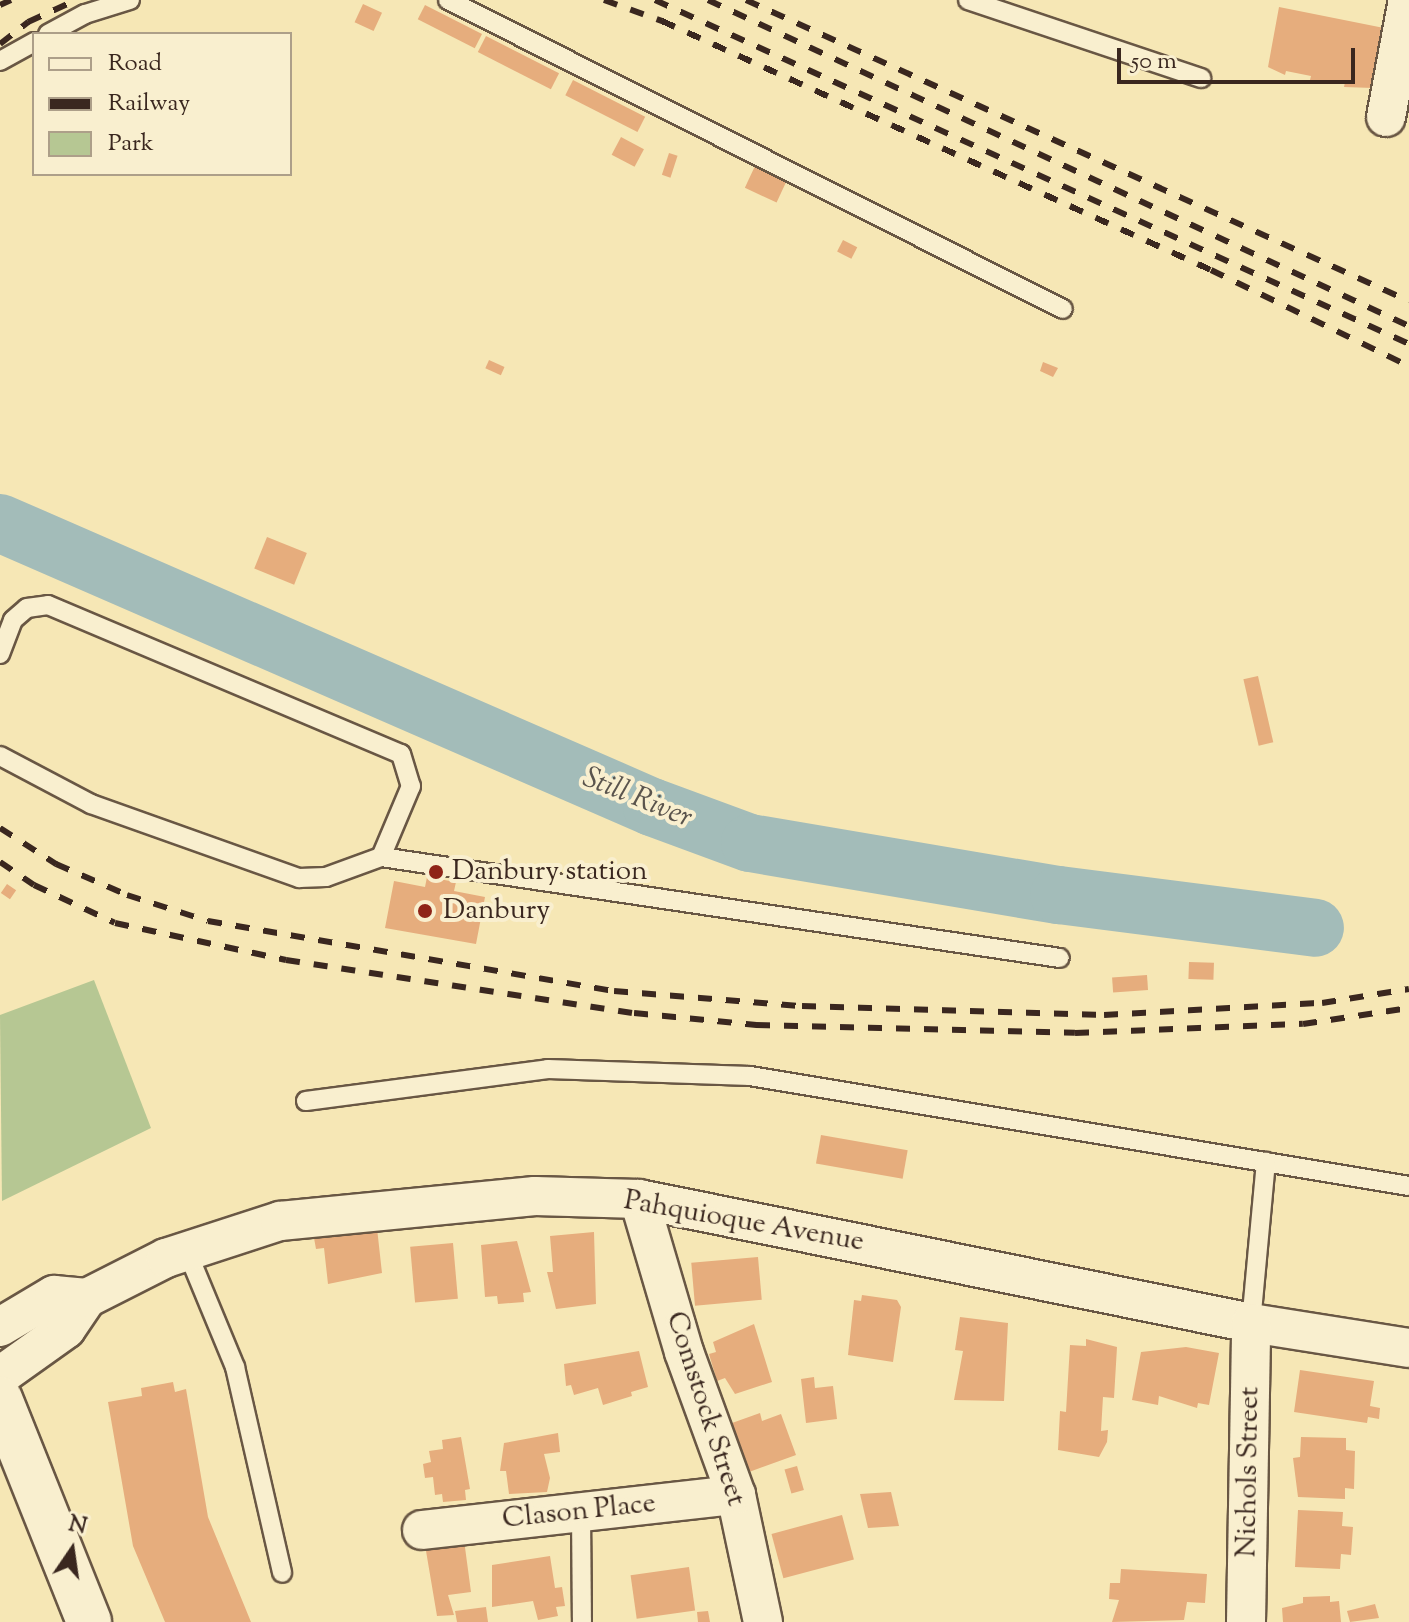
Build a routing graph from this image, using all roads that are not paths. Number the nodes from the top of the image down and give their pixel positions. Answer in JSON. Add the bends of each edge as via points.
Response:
{"nodes":[{"id":1,"x":130,"y":0,"type":"edge"},
{"id":2,"x":448,"y":0,"type":"edge"},
{"id":3,"x":968,"y":0,"type":"edge"},
{"id":4,"x":1408,"y":0,"type":"edge"},
{"id":5,"x":52,"y":32,"type":"edge"},
{"id":6,"x":32,"y":43,"type":"edge"},
{"id":7,"x":0,"y":61,"type":"edge"},
{"id":8,"x":1201,"y":78,"type":"dead end"},
{"id":9,"x":1398,"y":119,"type":"edge"},
{"id":10,"x":1063,"y":309,"type":"dead end"},
{"id":11,"x":0,"y":654,"type":"edge"},
{"id":12,"x":0,"y":756,"type":"edge"},
{"id":13,"x":381,"y":857,"type":"junction"},
{"id":14,"x":1060,"y":958,"type":"dead end"},
{"id":15,"x":306,"y":1101,"type":"dead end"},
{"id":16,"x":1266,"y":1162,"type":"junction"},
{"id":17,"x":1409,"y":1186,"type":"edge"},
{"id":18,"x":639,"y":1199,"type":"junction"},
{"id":19,"x":187,"y":1251,"type":"junction"},
{"id":20,"x":87,"y":1298,"type":"junction"},
{"id":21,"x":1251,"y":1323,"type":"junction"},
{"id":22,"x":0,"y":1327,"type":"edge"},
{"id":23,"x":1409,"y":1348,"type":"edge"},
{"id":24,"x":0,"y":1376,"type":"edge"},
{"id":25,"x":0,"y":1399,"type":"edge"},
{"id":26,"x":736,"y":1495,"type":"junction"},
{"id":27,"x":581,"y":1513,"type":"junction"},
{"id":28,"x":422,"y":1530,"type":"dead end"},
{"id":29,"x":282,"y":1573,"type":"dead end"},
{"id":30,"x":89,"y":1622,"type":"edge"},
{"id":31,"x":582,"y":1622,"type":"edge"},
{"id":32,"x":763,"y":1622,"type":"edge"},
{"id":33,"x":1246,"y":1622,"type":"edge"}],
"edges":[{"from":1,"to":5,"type":"lane","via":[[85,14]]},
{"from":2,"to":10,"type":"lane"},
{"from":3,"to":8,"type":"lane"},
{"from":4,"to":9,"type":"street"},
{"from":6,"to":7,"type":"lane"},
{"from":11,"to":13,"type":"lane","via":[[13,620],[27,608],[48,605],[401,754],[411,786]]},
{"from":12,"to":13,"type":"lane","via":[[91,804],[299,878],[339,874]]},
{"from":13,"to":14,"type":"lane"},
{"from":15,"to":16,"type":"lane","via":[[548,1069],[750,1076]]},
{"from":16,"to":17,"type":"lane"},
{"from":16,"to":21,"type":"lane"},
{"from":18,"to":19,"type":"street","name":"Pahquioque Avenue","via":[[535,1196],[381,1209],[280,1221]]},
{"from":18,"to":21,"type":"street","name":"Pahquioque Avenue"},
{"from":18,"to":26,"type":"street","name":"Comstock Street","via":[[684,1352]]},
{"from":19,"to":20,"type":"street","name":"Pahquioque Avenue"},
{"from":19,"to":29,"type":"lane","via":[[235,1367]]},
{"from":20,"to":22,"type":"street","name":"Pahquioque Avenue","via":[[54,1295]]},
{"from":20,"to":24,"type":"street","name":"Pahquioque Avenue","via":[[66,1329]]},
{"from":21,"to":23,"type":"street","name":"Pahquioque Avenue"},
{"from":21,"to":33,"type":"street","name":"Nichols Street"},
{"from":25,"to":30,"type":"street"},
{"from":26,"to":27,"type":"street","name":"Clason Place"},
{"from":26,"to":32,"type":"street","name":"Comstock Street"},
{"from":27,"to":28,"type":"street","name":"Clason Place"},
{"from":27,"to":31,"type":"lane"}]}
